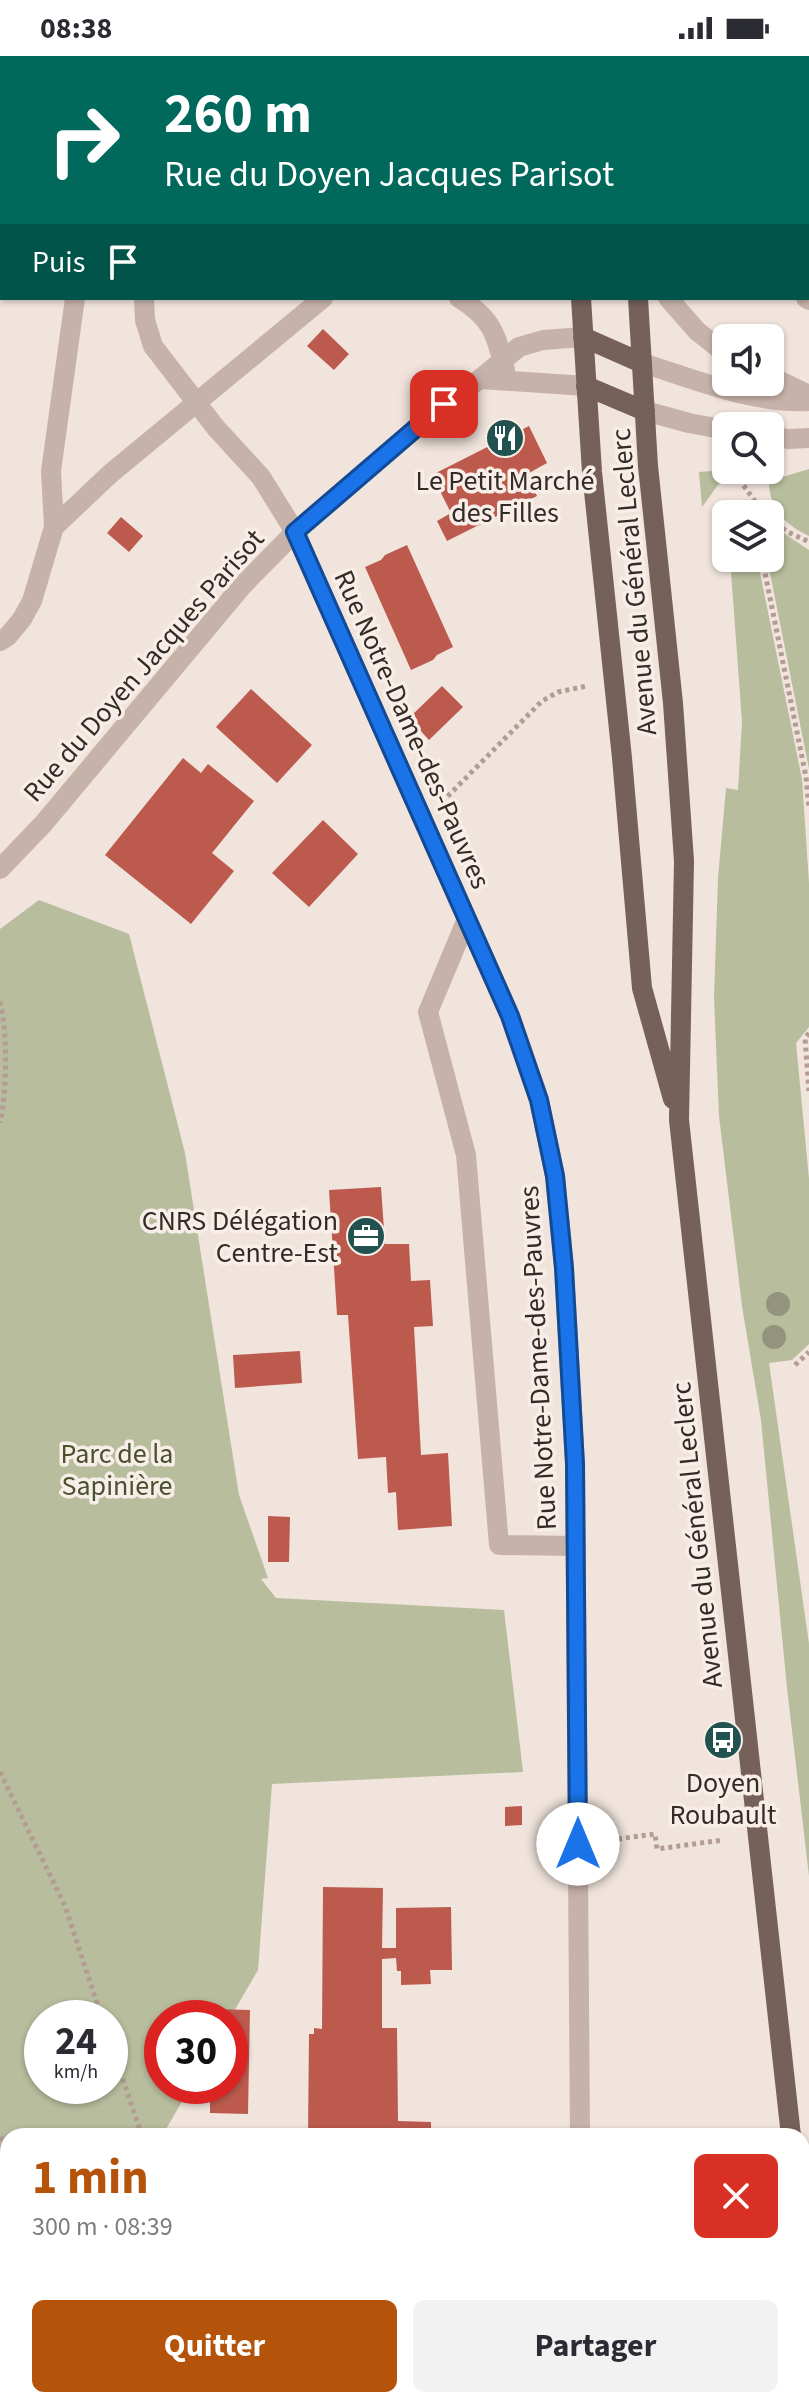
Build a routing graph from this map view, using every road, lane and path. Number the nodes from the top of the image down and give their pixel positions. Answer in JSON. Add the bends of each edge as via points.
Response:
{"nodes":[{"id":1,"x":75,"y":300,"type":"edge"},
{"id":2,"x":144,"y":300,"type":"edge"},
{"id":3,"x":321,"y":300,"type":"edge"},
{"id":4,"x":462,"y":300,"type":"edge"},
{"id":5,"x":581,"y":300,"type":"edge"},
{"id":6,"x":638,"y":300,"type":"edge"},
{"id":7,"x":670,"y":300,"type":"edge"},
{"id":8,"x":583,"y":337,"type":"junction"},
{"id":9,"x":712,"y":343,"type":"edge"},
{"id":10,"x":503,"y":360,"type":"junction"},
{"id":11,"x":642,"y":363,"type":"junction"},
{"id":12,"x":480,"y":379,"type":"junction"},
{"id":13,"x":508,"y":382,"type":"junction"},
{"id":14,"x":784,"y":383,"type":"edge"},
{"id":15,"x":586,"y":386,"type":"junction"},
{"id":16,"x":809,"y":395,"type":"edge"},
{"id":17,"x":809,"y":401,"type":"edge"},
{"id":18,"x":197,"y":404,"type":"junction"},
{"id":19,"x":645,"y":411,"type":"junction"},
{"id":20,"x":712,"y":427,"type":"edge"},
{"id":21,"x":784,"y":438,"type":"edge"},
{"id":22,"x":809,"y":438,"type":"edge"},
{"id":23,"x":54,"y":527,"type":"junction"},
{"id":24,"x":784,"y":529,"type":"edge"},
{"id":25,"x":295,"y":532,"type":"junction"},
{"id":26,"x":809,"y":542,"type":"edge"},
{"id":27,"x":765,"y":572,"type":"edge"},
{"id":28,"x":0,"y":641,"type":"edge"},
{"id":29,"x":576,"y":687,"type":"dead end"},
{"id":30,"x":434,"y":806,"type":"dead end"},
{"id":31,"x":809,"y":807,"type":"edge"},
{"id":32,"x":0,"y":869,"type":"edge"},
{"id":33,"x":467,"y":919,"type":"junction"},
{"id":34,"x":0,"y":1002,"type":"edge"},
{"id":35,"x":809,"y":1033,"type":"edge"},
{"id":36,"x":809,"y":1091,"type":"edge"},
{"id":37,"x":679,"y":1120,"type":"junction"},
{"id":38,"x":0,"y":1123,"type":"edge"},
{"id":39,"x":809,"y":1352,"type":"edge"},
{"id":40,"x":795,"y":1365,"type":"dead end"},
{"id":41,"x":576,"y":1546,"type":"junction"},
{"id":42,"x":0,"y":1772,"type":"edge"},
{"id":43,"x":610,"y":1840,"type":"dead end"},
{"id":44,"x":723,"y":1840,"type":"dead end"},
{"id":45,"x":96,"y":2000,"type":"edge"},
{"id":46,"x":128,"y":2094,"type":"edge"},
{"id":47,"x":139,"y":2128,"type":"edge"},
{"id":48,"x":580,"y":2128,"type":"edge"},
{"id":49,"x":790,"y":2128,"type":"edge"}],
"edges":[{"from":1,"to":23,"type":"street","via":[[51,471]]},
{"from":2,"to":18,"type":"street","name":"Rue Notre-Dame-des-Pauvres","via":[[153,346]]},
{"from":3,"to":18,"type":"street"},
{"from":4,"to":10,"type":"street","via":[[492,326]]},
{"from":5,"to":8,"type":"main road"},
{"from":6,"to":11,"type":"main road"},
{"from":7,"to":9,"type":"street"},
{"from":8,"to":10,"type":"street","name":"Rue du Doyen Jacques Parisot","via":[[543,340],[519,347]]},
{"from":8,"to":11,"type":"main road"},
{"from":8,"to":15,"type":"main road"},
{"from":10,"to":12,"type":"street","name":"Rue du Doyen Jacques Parisot"},
{"from":10,"to":13,"type":"street"},
{"from":11,"to":17,"type":"street","via":[[756,396]]},
{"from":11,"to":19,"type":"main road"},
{"from":12,"to":13,"type":"street"},
{"from":12,"to":25,"type":"street","name":"Rue du Doyen Jacques Parisot"},
{"from":13,"to":15,"type":"street"},
{"from":14,"to":16,"type":"street"},
{"from":15,"to":19,"type":"main road","name":"Avenue du Général Leclerc"},
{"from":15,"to":37,"type":"main road","name":"Avenue du Général Leclerc","via":[[642,988]]},
{"from":18,"to":23,"type":"street"},
{"from":18,"to":25,"type":"street","name":"Rue Notre-Dame-des-Pauvres","via":[[261,477]]},
{"from":19,"to":20,"type":"street"},
{"from":19,"to":37,"type":"main road","name":"Avenue du Général Leclerc","via":[[684,861]]},
{"from":21,"to":22,"type":"street"},
{"from":23,"to":28,"type":"street","via":[[32,601]]},
{"from":24,"to":26,"type":"path"},
{"from":25,"to":32,"type":"street","name":"Rue du Doyen Jacques Parisot","via":[[242,586]]},
{"from":25,"to":33,"type":"street","name":"Rue Notre-Dame-des-Pauvres"},
{"from":27,"to":31,"type":"path"},
{"from":29,"to":30,"type":"path","via":[[542,701]]},
{"from":33,"to":41,"type":"street","name":"Rue Notre-Dame-des-Pauvres","via":[[510,1016],[539,1100],[555,1176],[575,1449]]},
{"from":33,"to":41,"type":"street","via":[[428,1012],[466,1155],[499,1545]]},
{"from":34,"to":38,"type":"path","via":[[5,1041]]},
{"from":35,"to":36,"type":"path"},
{"from":37,"to":49,"type":"main road","name":"Avenue du Général Leclerc"},
{"from":39,"to":40,"type":"path"},
{"from":41,"to":48,"type":"street","name":"Rue Notre-Dame-des-Pauvres"},
{"from":42,"to":45,"type":"path","via":[[65,1906]]},
{"from":43,"to":44,"type":"path","via":[[655,1834],[657,1849]]},
{"from":46,"to":47,"type":"path"}]}
